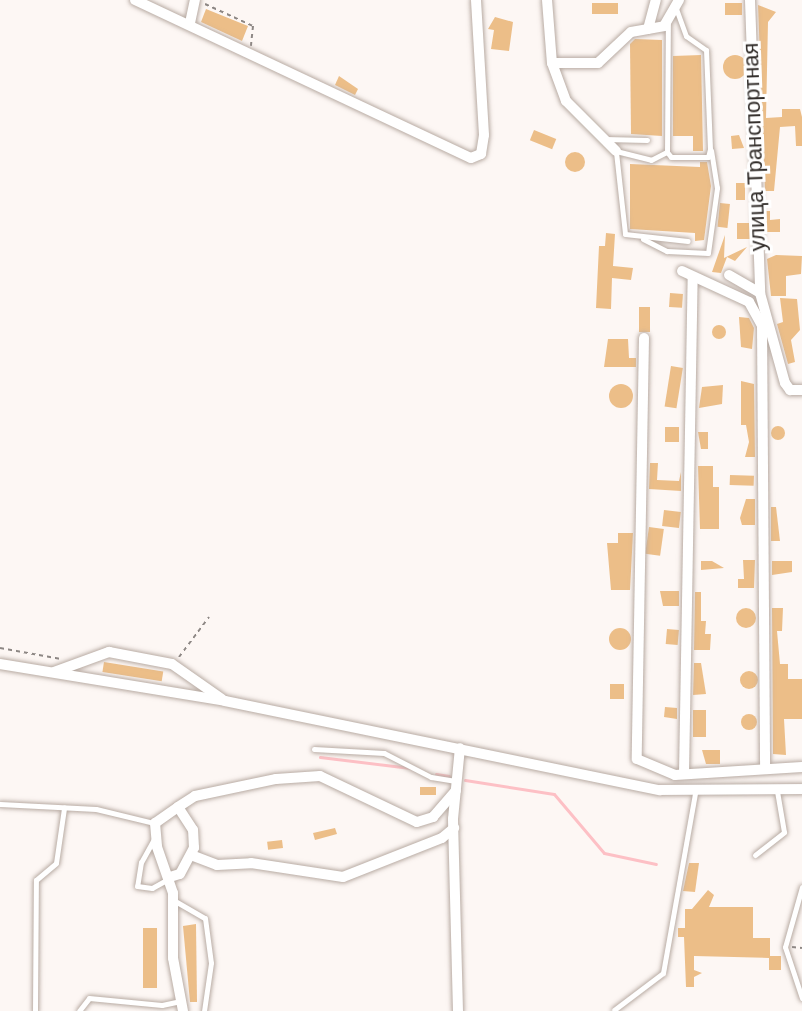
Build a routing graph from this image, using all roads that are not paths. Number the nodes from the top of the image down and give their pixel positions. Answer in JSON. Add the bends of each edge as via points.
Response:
{"nodes":[{"id":1,"x":135,"y":0,"type":"edge"},
{"id":2,"x":196,"y":0,"type":"edge"},
{"id":3,"x":476,"y":0,"type":"edge"},
{"id":4,"x":547,"y":0,"type":"edge"},
{"id":5,"x":656,"y":0,"type":"edge"},
{"id":6,"x":750,"y":0,"type":"edge"},
{"id":7,"x":678,"y":4,"type":"edge"},
{"id":8,"x":190,"y":23,"type":"junction"},
{"id":9,"x":668,"y":23,"type":"junction"},
{"id":10,"x":648,"y":29,"type":"junction"},
{"id":11,"x":552,"y":63,"type":"junction"},
{"id":12,"x":604,"y":139,"type":"junction"},
{"id":13,"x":647,"y":140,"type":"dead end"},
{"id":14,"x":616,"y":151,"type":"junction"},
{"id":15,"x":667,"y":156,"type":"junction"},
{"id":16,"x":712,"y":158,"type":"junction"},
{"id":17,"x":643,"y":239,"type":"junction"},
{"id":18,"x":688,"y":241,"type":"dead end"},
{"id":19,"x":682,"y":271,"type":"dead end"},
{"id":20,"x":729,"y":275,"type":"dead end"},
{"id":21,"x":693,"y":279,"type":"junction"},
{"id":22,"x":760,"y":293,"type":"junction"},
{"id":23,"x":644,"y":338,"type":"dead end"},
{"id":24,"x":802,"y":390,"type":"edge"},
{"id":25,"x":0,"y":664,"type":"edge"},
{"id":26,"x":52,"y":673,"type":"junction"},
{"id":27,"x":225,"y":701,"type":"junction"},
{"id":28,"x":460,"y":748,"type":"junction"},
{"id":29,"x":314,"y":749,"type":"dead end"},
{"id":30,"x":637,"y":759,"type":"junction"},
{"id":31,"x":802,"y":767,"type":"edge"},
{"id":32,"x":765,"y":768,"type":"junction"},
{"id":33,"x":684,"y":774,"type":"junction"},
{"id":34,"x":456,"y":786,"type":"junction"},
{"id":35,"x":637,"y":786,"type":"junction"},
{"id":36,"x":802,"y":789,"type":"edge"},
{"id":37,"x":777,"y":790,"type":"junction"},
{"id":38,"x":695,"y":793,"type":"junction"},
{"id":39,"x":0,"y":804,"type":"edge"},
{"id":40,"x":178,"y":807,"type":"junction"},
{"id":41,"x":64,"y":808,"type":"junction"},
{"id":42,"x":454,"y":828,"type":"junction"},
{"id":43,"x":156,"y":829,"type":"junction"},
{"id":44,"x":191,"y":855,"type":"junction"},
{"id":45,"x":755,"y":855,"type":"dead end"},
{"id":46,"x":170,"y":877,"type":"junction"},
{"id":47,"x":802,"y":887,"type":"edge"},
{"id":48,"x":173,"y":899,"type":"junction"},
{"id":49,"x":802,"y":998,"type":"edge"},
{"id":50,"x":182,"y":1006,"type":"edge"},
{"id":51,"x":614,"y":1010,"type":"edge"},
{"id":52,"x":35,"y":1011,"type":"edge"},
{"id":53,"x":79,"y":1011,"type":"edge"},
{"id":54,"x":204,"y":1011,"type":"edge"},
{"id":55,"x":458,"y":1011,"type":"edge"}],
"edges":[{"from":1,"to":8,"type":"street"},
{"from":2,"to":8,"type":"street"},
{"from":3,"to":8,"type":"street","via":[[484,135],[478,157],[464,156]]},
{"from":4,"to":11,"type":"street"},
{"from":5,"to":10,"type":"street"},
{"from":6,"to":22,"type":"street","name":"улица Транспортная"},
{"from":7,"to":9,"type":"street"},
{"from":7,"to":16,"type":"lane","via":[[686,36],[706,50]]},
{"from":9,"to":10,"type":"street"},
{"from":9,"to":15,"type":"lane"},
{"from":10,"to":11,"type":"street","via":[[626,34],[598,63]]},
{"from":11,"to":12,"type":"street","via":[[566,101]]},
{"from":12,"to":13,"type":"lane"},
{"from":12,"to":14,"type":"street"},
{"from":14,"to":15,"type":"lane","via":[[630,158]]},
{"from":14,"to":17,"type":"lane","via":[[622,171],[622,230]]},
{"from":15,"to":16,"type":"lane"},
{"from":16,"to":17,"type":"lane","via":[[708,253],[667,251]]},
{"from":17,"to":18,"type":"lane"},
{"from":19,"to":21,"type":"street"},
{"from":20,"to":22,"type":"street"},
{"from":21,"to":32,"type":"street","via":[[749,302],[762,325]]},
{"from":21,"to":33,"type":"street"},
{"from":22,"to":24,"type":"street","name":"улица Транспортная","via":[[785,383],[790,390]]},
{"from":23,"to":30,"type":"street"},
{"from":25,"to":26,"type":"street"},
{"from":26,"to":27,"type":"street"},
{"from":26,"to":27,"type":"street","via":[[109,652],[172,664]]},
{"from":27,"to":28,"type":"street"},
{"from":28,"to":34,"type":"street"},
{"from":28,"to":35,"type":"street"},
{"from":29,"to":34,"type":"lane","via":[[384,753]]},
{"from":30,"to":33,"type":"street","via":[[660,773]]},
{"from":30,"to":35,"type":"street"},
{"from":31,"to":32,"type":"street"},
{"from":32,"to":33,"type":"street"},
{"from":34,"to":40,"type":"street","via":[[433,817],[417,822],[320,776],[195,796]]},
{"from":34,"to":42,"type":"street"},
{"from":35,"to":38,"type":"street"},
{"from":36,"to":37,"type":"street"},
{"from":37,"to":38,"type":"street"},
{"from":37,"to":45,"type":"lane","via":[[784,832]]},
{"from":38,"to":51,"type":"lane","via":[[663,973]]},
{"from":39,"to":41,"type":"lane"},
{"from":40,"to":43,"type":"street"},
{"from":40,"to":44,"type":"street","via":[[193,830]]},
{"from":41,"to":43,"type":"lane","via":[[96,809]]},
{"from":41,"to":52,"type":"lane","via":[[56,863],[36,880]]},
{"from":42,"to":44,"type":"street","via":[[430,844],[343,877],[251,863],[217,865]]},
{"from":42,"to":55,"type":"street"},
{"from":43,"to":46,"type":"street"},
{"from":43,"to":46,"type":"lane","via":[[137,886],[152,888]]},
{"from":44,"to":46,"type":"street","via":[[180,874]]},
{"from":46,"to":48,"type":"street"},
{"from":47,"to":49,"type":"lane","via":[[785,947]]},
{"from":48,"to":50,"type":"street","via":[[173,958]]},
{"from":48,"to":54,"type":"lane","via":[[205,918],[211,963]]},
{"from":50,"to":53,"type":"lane","via":[[89,998]]}]}
